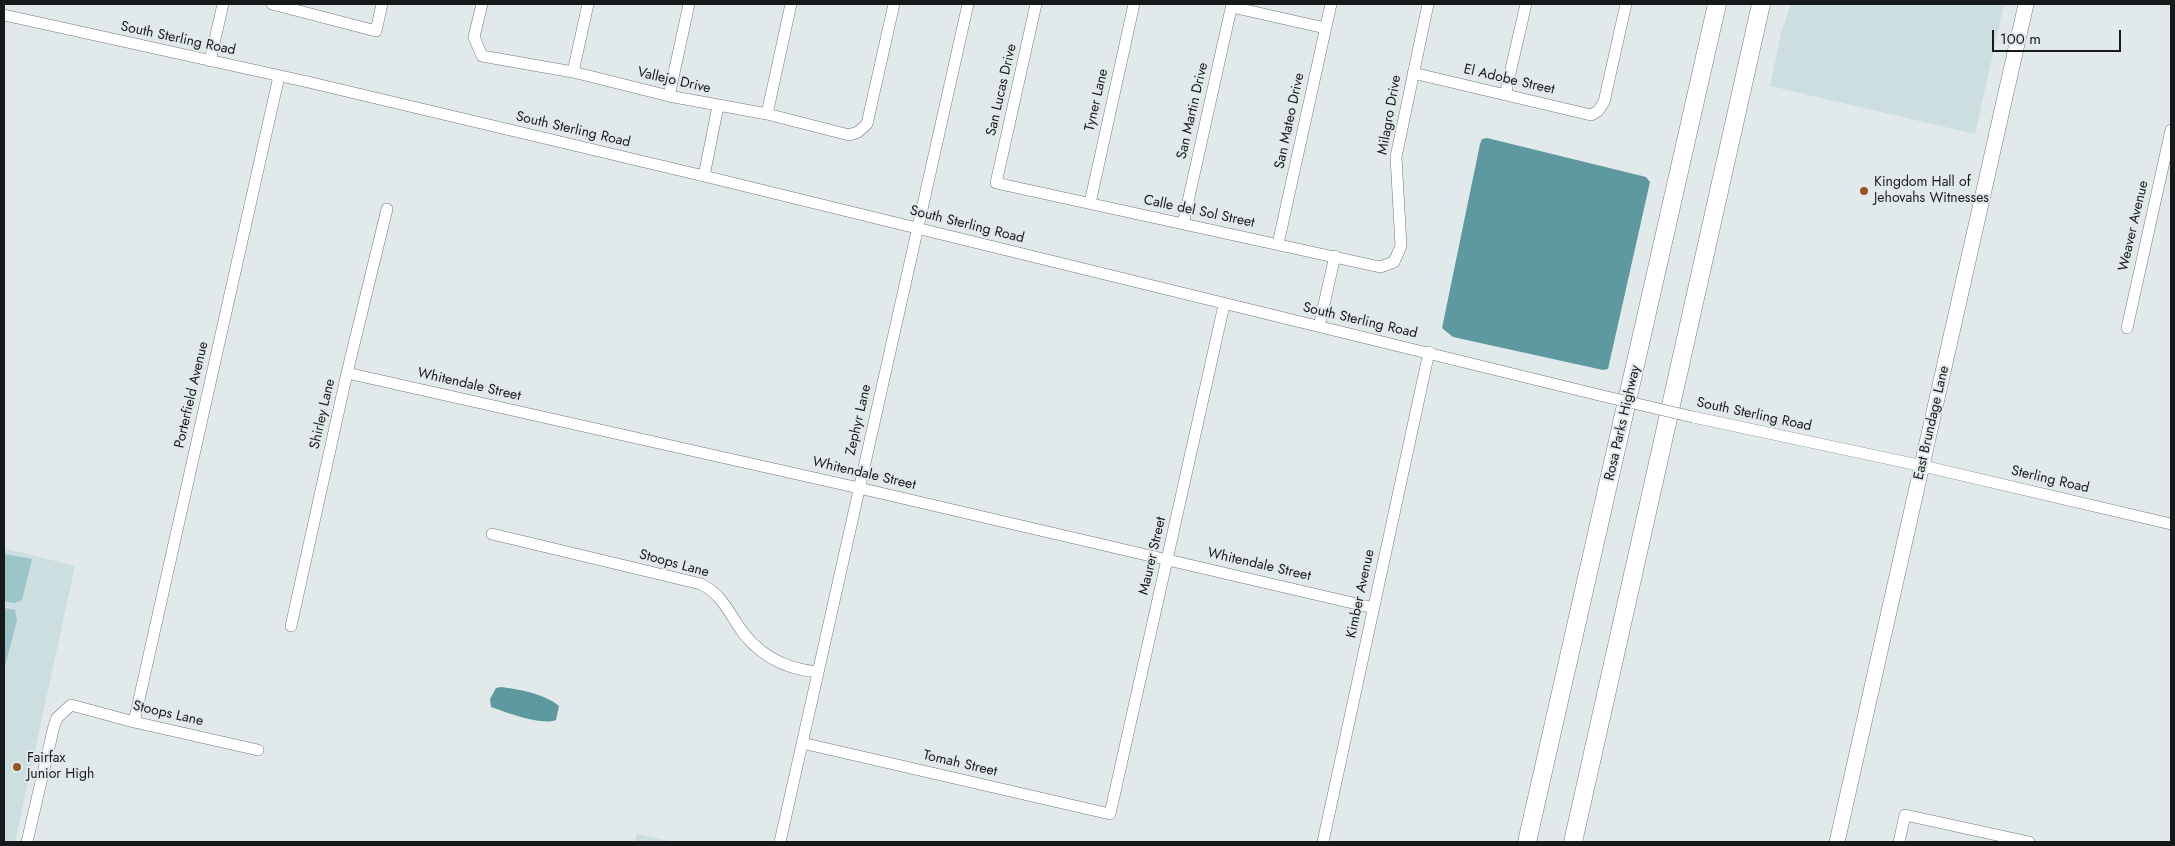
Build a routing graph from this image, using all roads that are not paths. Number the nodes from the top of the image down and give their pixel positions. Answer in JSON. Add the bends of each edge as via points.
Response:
{"nodes":[{"id":1,"x":223,"y":4,"type":"edge"},
{"id":2,"x":274,"y":4,"type":"edge"},
{"id":3,"x":382,"y":4,"type":"edge"},
{"id":4,"x":482,"y":4,"type":"edge"},
{"id":5,"x":588,"y":4,"type":"edge"},
{"id":6,"x":690,"y":4,"type":"edge"},
{"id":7,"x":791,"y":4,"type":"edge"},
{"id":8,"x":894,"y":4,"type":"edge"},
{"id":9,"x":968,"y":4,"type":"edge"},
{"id":10,"x":1036,"y":4,"type":"edge"},
{"id":11,"x":1134,"y":4,"type":"edge"},
{"id":12,"x":1330,"y":4,"type":"edge"},
{"id":13,"x":1428,"y":4,"type":"edge"},
{"id":14,"x":1526,"y":4,"type":"edge"},
{"id":15,"x":1626,"y":4,"type":"edge"},
{"id":16,"x":1717,"y":4,"type":"edge"},
{"id":17,"x":1762,"y":4,"type":"edge"},
{"id":18,"x":1770,"y":4,"type":"edge"},
{"id":19,"x":2026,"y":4,"type":"edge"},
{"id":20,"x":1232,"y":6,"type":"edge"},
{"id":21,"x":4,"y":15,"type":"edge"},
{"id":22,"x":1325,"y":28,"type":"junction"},
{"id":23,"x":1754,"y":35,"type":"junction"},
{"id":24,"x":210,"y":61,"type":"junction"},
{"id":25,"x":573,"y":72,"type":"junction"},
{"id":26,"x":1413,"y":73,"type":"junction"},
{"id":27,"x":279,"y":76,"type":"junction"},
{"id":28,"x":1505,"y":94,"type":"junction"},
{"id":29,"x":669,"y":96,"type":"junction"},
{"id":30,"x":718,"y":106,"type":"junction"},
{"id":31,"x":767,"y":114,"type":"junction"},
{"id":32,"x":2171,"y":130,"type":"edge"},
{"id":33,"x":2167,"y":165,"type":"edge"},
{"id":34,"x":704,"y":176,"type":"junction"},
{"id":35,"x":996,"y":182,"type":"joint"},
{"id":36,"x":1090,"y":203,"type":"junction"},
{"id":37,"x":387,"y":209,"type":"dead end"},
{"id":38,"x":1183,"y":224,"type":"junction"},
{"id":39,"x":918,"y":229,"type":"junction"},
{"id":40,"x":1278,"y":244,"type":"junction"},
{"id":41,"x":1335,"y":256,"type":"junction"},
{"id":42,"x":1394,"y":262,"type":"joint"},
{"id":43,"x":1224,"y":305,"type":"junction"},
{"id":44,"x":1319,"y":326,"type":"junction"},
{"id":45,"x":2127,"y":328,"type":"dead end"},
{"id":46,"x":1429,"y":352,"type":"junction"},
{"id":47,"x":347,"y":374,"type":"junction"},
{"id":48,"x":1923,"y":466,"type":"junction"},
{"id":49,"x":859,"y":488,"type":"junction"},
{"id":50,"x":2171,"y":524,"type":"edge"},
{"id":51,"x":492,"y":534,"type":"dead end"},
{"id":52,"x":1167,"y":560,"type":"junction"},
{"id":53,"x":1374,"y":608,"type":"junction"},
{"id":54,"x":291,"y":626,"type":"dead end"},
{"id":55,"x":818,"y":672,"type":"junction"},
{"id":56,"x":134,"y":722,"type":"junction"},
{"id":57,"x":802,"y":743,"type":"junction"},
{"id":58,"x":258,"y":750,"type":"dead end"},
{"id":59,"x":1110,"y":814,"type":"joint"},
{"id":60,"x":27,"y":842,"type":"edge"},
{"id":61,"x":780,"y":842,"type":"edge"},
{"id":62,"x":1323,"y":842,"type":"edge"},
{"id":63,"x":1527,"y":842,"type":"edge"},
{"id":64,"x":1573,"y":842,"type":"edge"},
{"id":65,"x":1837,"y":842,"type":"edge"},
{"id":66,"x":1899,"y":842,"type":"edge"},
{"id":67,"x":2029,"y":842,"type":"edge"}],
"edges":[{"from":1,"to":24,"type":"street"},
{"from":2,"to":3,"type":"street","via":[[376,32]]},
{"from":4,"to":25,"type":"street","name":"Vallejo Drive","via":[[474,37],[482,56]]},
{"from":5,"to":25,"type":"street"},
{"from":6,"to":29,"type":"street"},
{"from":7,"to":31,"type":"street"},
{"from":8,"to":31,"type":"street","name":"Vallejo Drive","via":[[867,124],[858,132],[849,135]]},
{"from":9,"to":39,"type":"street","name":"Zephyr Lane"},
{"from":10,"to":35,"type":"street","name":"San Lucas Drive"},
{"from":11,"to":36,"type":"street","name":"Tyner Lane"},
{"from":12,"to":22,"type":"street","name":"San Mateo Drive"},
{"from":13,"to":26,"type":"street","name":"Milagro Drive"},
{"from":14,"to":28,"type":"street"},
{"from":15,"to":28,"type":"street","name":"El Adobe Street","via":[[1604,102],[1598,111],[1591,115]]},
{"from":16,"to":63,"type":"highway","name":"Rosa Parks Highway"},
{"from":17,"to":23,"type":"highway"},
{"from":18,"to":23,"type":"highway"},
{"from":19,"to":48,"type":"main road","name":"East Brundage Lane"},
{"from":20,"to":22,"type":"street"},
{"from":20,"to":38,"type":"street","name":"San Martin Drive"},
{"from":21,"to":24,"type":"street","name":"South Sterling Road"},
{"from":22,"to":40,"type":"street","name":"San Mateo Drive"},
{"from":23,"to":64,"type":"highway"},
{"from":24,"to":27,"type":"street","name":"South Sterling Road"},
{"from":25,"to":29,"type":"street","name":"Vallejo Drive"},
{"from":26,"to":28,"type":"street","name":"El Adobe Street"},
{"from":26,"to":42,"type":"street","name":"Milagro Drive","via":[[1396,157],[1401,246]]},
{"from":27,"to":34,"type":"street","name":"South Sterling Road"},
{"from":27,"to":56,"type":"street","name":"Porterfield Avenue"},
{"from":29,"to":30,"type":"street","name":"Vallejo Drive"},
{"from":30,"to":31,"type":"street","name":"Vallejo Drive"},
{"from":30,"to":34,"type":"street"},
{"from":32,"to":33,"type":"street","name":"Weaver Avenue"},
{"from":33,"to":45,"type":"street","name":"Weaver Avenue"},
{"from":34,"to":39,"type":"street","name":"South Sterling Road"},
{"from":35,"to":36,"type":"street","name":"Calle del Sol Street"},
{"from":36,"to":38,"type":"street","name":"Calle del Sol Street"},
{"from":37,"to":47,"type":"street","name":"Shirley Lane"},
{"from":38,"to":40,"type":"street","name":"Calle del Sol Street"},
{"from":39,"to":43,"type":"street","name":"South Sterling Road"},
{"from":39,"to":49,"type":"street","name":"Zephyr Lane"},
{"from":40,"to":41,"type":"street","name":"Calle del Sol Street"},
{"from":41,"to":42,"type":"street","name":"Calle del Sol Street","via":[[1380,267]]},
{"from":41,"to":44,"type":"street"},
{"from":43,"to":44,"type":"street","name":"South Sterling Road"},
{"from":43,"to":52,"type":"street","name":"Maurer Street"},
{"from":44,"to":46,"type":"street","name":"South Sterling Road"},
{"from":46,"to":48,"type":"street","name":"South Sterling Road","bridge":true,"via":[[1693,417]]},
{"from":46,"to":53,"type":"street","name":"Kimber Avenue"},
{"from":47,"to":49,"type":"street","name":"Whitendale Street"},
{"from":47,"to":54,"type":"street","name":"Shirley Lane"},
{"from":48,"to":50,"type":"street","name":"Sterling Road"},
{"from":48,"to":65,"type":"main road","name":"East Brundage Lane"},
{"from":49,"to":52,"type":"street","name":"Whitendale Street"},
{"from":49,"to":55,"type":"street","name":"Zephyr Lane"},
{"from":51,"to":55,"type":"street","name":"Stoops Lane","via":[[701,584],[716,594],[744,635],[765,655],[791,668]]},
{"from":52,"to":53,"type":"street","name":"Whitendale Street"},
{"from":52,"to":59,"type":"street","name":"Maurer Street"},
{"from":53,"to":62,"type":"street","name":"Kimber Avenue"},
{"from":55,"to":57,"type":"street","name":"Zephyr Lane"},
{"from":56,"to":58,"type":"street","name":"Stoops Lane"},
{"from":56,"to":60,"type":"street","name":"Stoops Lane","via":[[71,705],[57,718]]},
{"from":57,"to":59,"type":"street","name":"Tomah Street"},
{"from":57,"to":61,"type":"street","name":"Zephyr Lane"},
{"from":66,"to":67,"type":"street","via":[[1905,815]]}]}
